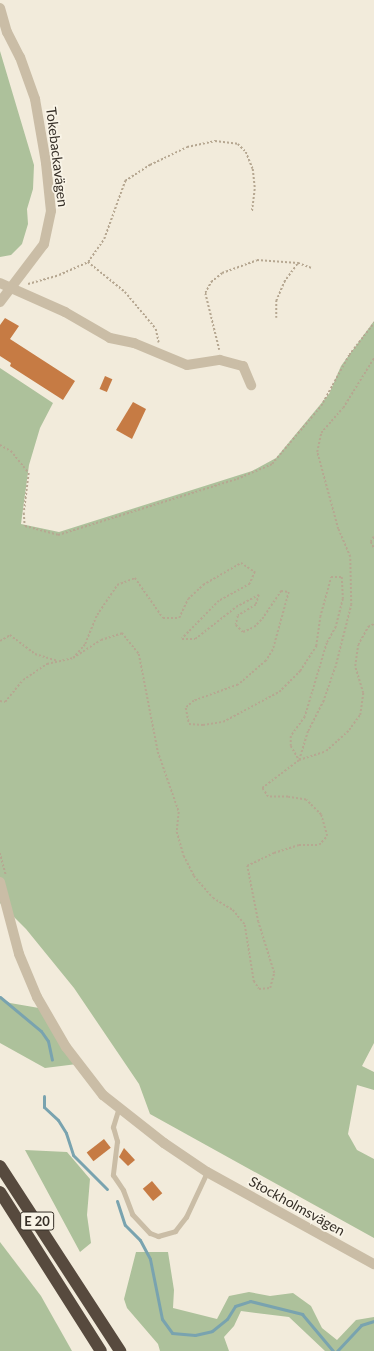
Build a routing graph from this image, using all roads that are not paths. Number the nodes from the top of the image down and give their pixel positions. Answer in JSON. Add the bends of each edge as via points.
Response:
{"nodes":[{"id":1,"x":0,"y":8,"type":"edge"},
{"id":2,"x":0,"y":283,"type":"edge"},
{"id":3,"x":10,"y":287,"type":"junction"},
{"id":4,"x":0,"y":289,"type":"edge"},
{"id":5,"x":0,"y":302,"type":"edge"},
{"id":6,"x":251,"y":385,"type":"dead end"},
{"id":7,"x":4,"y":881,"type":"edge"},
{"id":8,"x":119,"y":1107,"type":"junction"},
{"id":9,"x":0,"y":1166,"type":"edge"},
{"id":10,"x":207,"y":1172,"type":"junction"},
{"id":11,"x":0,"y":1192,"type":"edge"},
{"id":12,"x":374,"y":1264,"type":"edge"},
{"id":13,"x":101,"y":1351,"type":"edge"},
{"id":14,"x":120,"y":1351,"type":"edge"}],
"edges":[{"from":1,"to":3,"type":"street","name":"Tokebackavägen","via":[[7,32],[20,57],[35,99],[51,211],[44,244]]},
{"from":2,"to":3,"type":"street"},
{"from":3,"to":4,"type":"street"},
{"from":3,"to":5,"type":"street","name":"Tokebackavägen"},
{"from":3,"to":6,"type":"street","via":[[65,312],[110,338],[134,343],[187,365],[220,360],[243,366]]},
{"from":7,"to":8,"type":"street","name":"Stockholmsvägen","via":[[19,954],[37,997],[66,1047],[103,1094]]},
{"from":8,"to":10,"type":"street","name":"Stockholmsvägen"},
{"from":8,"to":10,"type":"lane","via":[[113,1127],[117,1141],[113,1175],[123,1190],[132,1214],[150,1233],[158,1236],[175,1231],[186,1217]]},
{"from":9,"to":14,"type":"highway","number":"E 20"},
{"from":10,"to":12,"type":"street","name":"Stockholmsvägen"},
{"from":11,"to":13,"type":"highway","number":"E 20"}]}
